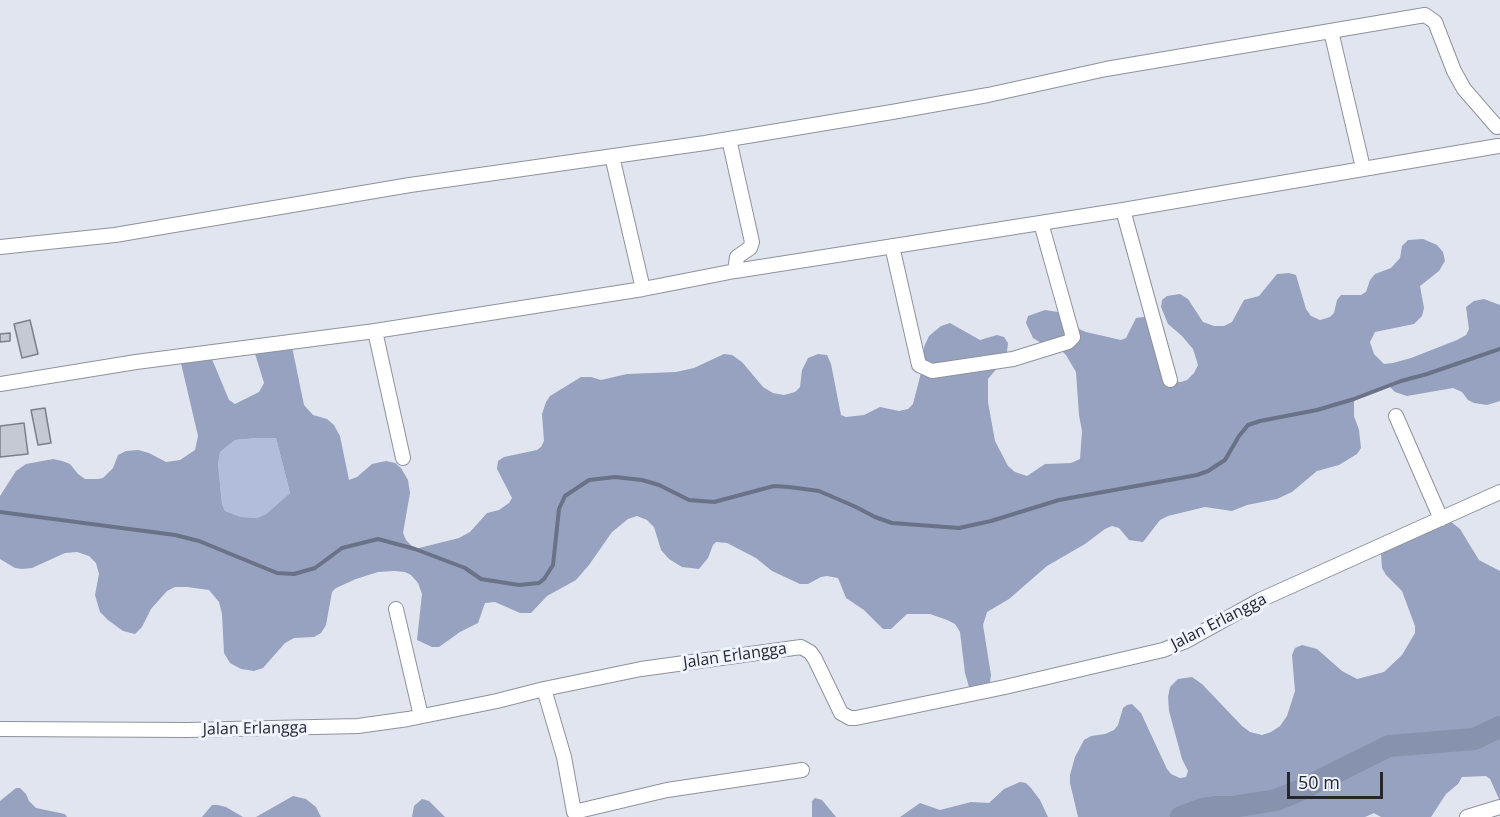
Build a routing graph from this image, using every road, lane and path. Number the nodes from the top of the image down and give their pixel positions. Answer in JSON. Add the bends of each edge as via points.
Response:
{"nodes":[{"id":1,"x":1331,"y":31,"type":"junction"},
{"id":2,"x":1498,"y":125,"type":"edge"},
{"id":3,"x":729,"y":139,"type":"junction"},
{"id":4,"x":1499,"y":150,"type":"edge"},
{"id":5,"x":612,"y":156,"type":"junction"},
{"id":6,"x":1363,"y":168,"type":"junction"},
{"id":7,"x":1124,"y":210,"type":"junction"},
{"id":8,"x":1041,"y":223,"type":"junction"},
{"id":9,"x":1,"y":244,"type":"edge"},
{"id":10,"x":892,"y":246,"type":"junction"},
{"id":11,"x":735,"y":271,"type":"junction"},
{"id":12,"x":642,"y":290,"type":"junction"},
{"id":13,"x":375,"y":331,"type":"junction"},
{"id":14,"x":1170,"y":380,"type":"dead end"},
{"id":15,"x":0,"y":384,"type":"edge"},
{"id":16,"x":1396,"y":416,"type":"dead end"},
{"id":17,"x":403,"y":458,"type":"dead end"},
{"id":18,"x":1500,"y":492,"type":"edge"},
{"id":19,"x":1441,"y":519,"type":"junction"},
{"id":20,"x":396,"y":609,"type":"dead end"},
{"id":21,"x":544,"y":688,"type":"junction"},
{"id":22,"x":421,"y":716,"type":"junction"},
{"id":23,"x":1,"y":724,"type":"edge"},
{"id":24,"x":802,"y":770,"type":"dead end"},
{"id":25,"x":1500,"y":807,"type":"edge"},
{"id":26,"x":1467,"y":817,"type":"edge"}],
"edges":[{"from":1,"to":2,"type":"street","via":[[1428,16],[1435,22],[1464,88]]},
{"from":1,"to":3,"type":"street"},
{"from":1,"to":6,"type":"street"},
{"from":2,"to":4,"type":"street"},
{"from":3,"to":5,"type":"street"},
{"from":3,"to":11,"type":"street","via":[[752,242],[737,257]]},
{"from":4,"to":6,"type":"street"},
{"from":5,"to":9,"type":"street","via":[[115,235]]},
{"from":5,"to":12,"type":"street"},
{"from":6,"to":7,"type":"street"},
{"from":7,"to":8,"type":"street"},
{"from":7,"to":14,"type":"street"},
{"from":8,"to":10,"type":"street"},
{"from":8,"to":10,"type":"street","via":[[1073,337],[1013,359],[932,371],[920,365]]},
{"from":10,"to":11,"type":"street"},
{"from":11,"to":12,"type":"street"},
{"from":12,"to":13,"type":"street"},
{"from":13,"to":15,"type":"street"},
{"from":13,"to":17,"type":"street"},
{"from":16,"to":19,"type":"street"},
{"from":18,"to":19,"type":"street","name":"Jalan Erlangga"},
{"from":19,"to":21,"type":"street","name":"Jalan Erlangga","via":[[1260,600],[1163,650],[856,718],[841,713],[815,659],[801,647],[642,669]]},
{"from":20,"to":22,"type":"street"},
{"from":21,"to":22,"type":"street","name":"Jalan Erlangga"},
{"from":21,"to":24,"type":"street","via":[[564,757],[574,812],[667,790]]},
{"from":22,"to":23,"type":"street","name":"Jalan Erlangga","via":[[358,726],[299,728]]},
{"from":25,"to":26,"type":"street"}]}
